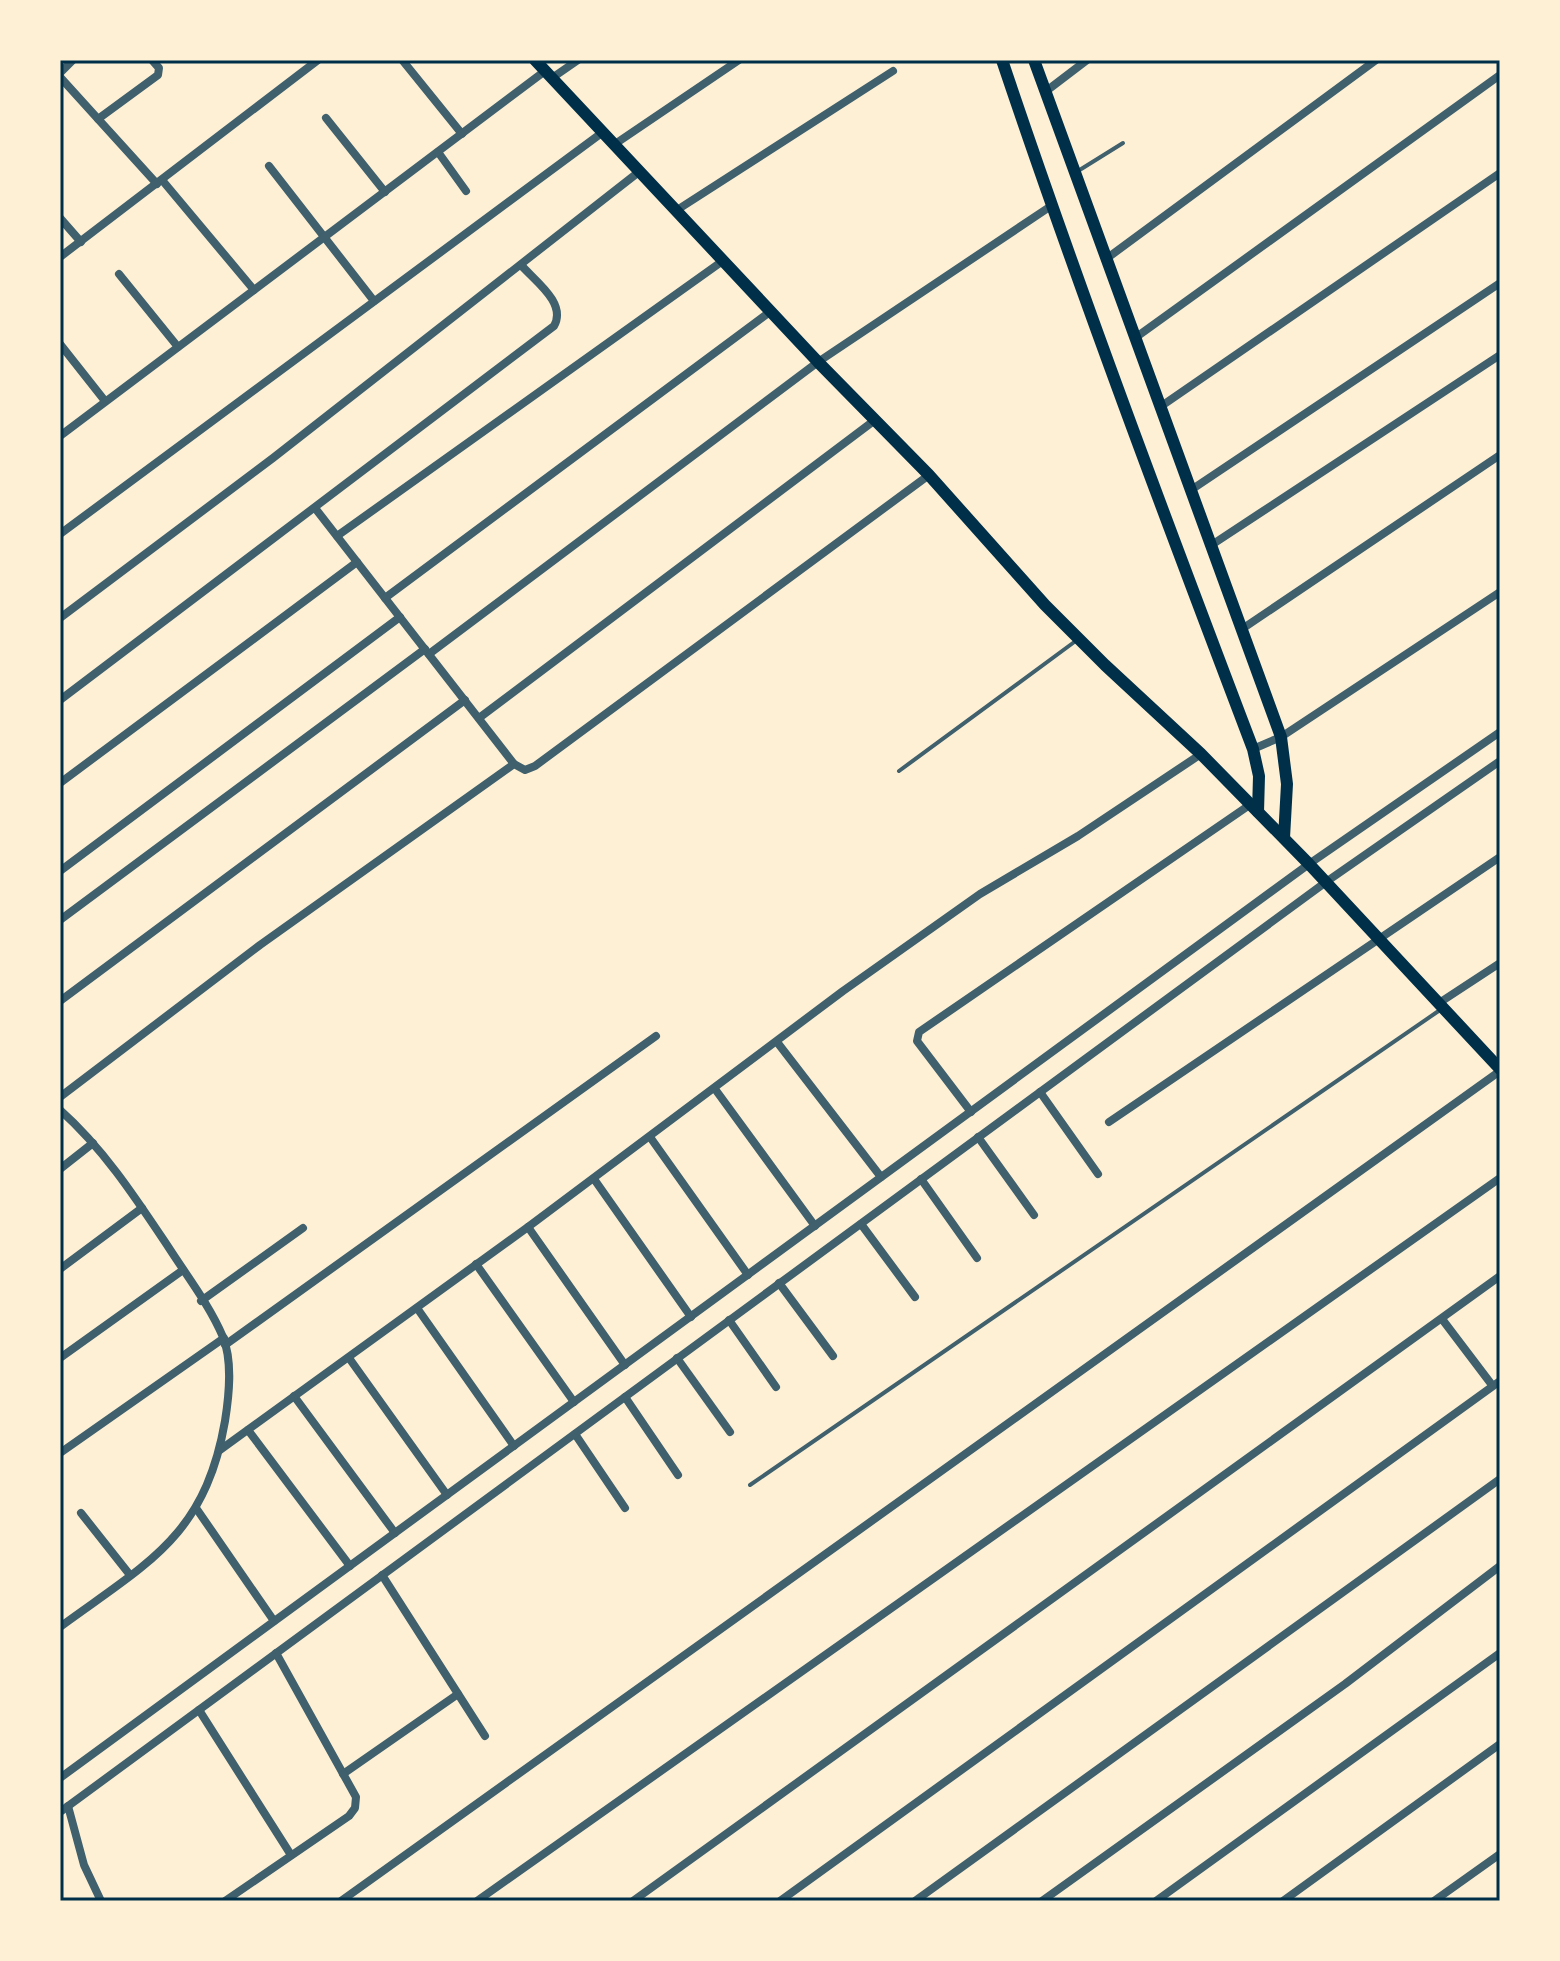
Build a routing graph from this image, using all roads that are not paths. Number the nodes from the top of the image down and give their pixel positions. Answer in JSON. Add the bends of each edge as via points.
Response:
{"nodes":[{"id":1,"x":73,"y":60,"type":"edge"},
{"id":2,"x":152,"y":60,"type":"edge"},
{"id":3,"x":318,"y":60,"type":"edge"},
{"id":4,"x":535,"y":60,"type":"edge"},
{"id":5,"x":578,"y":60,"type":"edge"},
{"id":6,"x":739,"y":60,"type":"edge"},
{"id":7,"x":1002,"y":60,"type":"edge"},
{"id":8,"x":1034,"y":60,"type":"edge"},
{"id":9,"x":1087,"y":60,"type":"edge"},
{"id":10,"x":1376,"y":60,"type":"edge"},
{"id":11,"x":403,"y":61,"type":"edge"},
{"id":12,"x":893,"y":71,"type":"dead end"},
{"id":13,"x":60,"y":75,"type":"edge"},
{"id":14,"x":548,"y":75,"type":"junction"},
{"id":15,"x":1500,"y":75,"type":"edge"},
{"id":16,"x":1045,"y":92,"type":"junction"},
{"id":17,"x":326,"y":118,"type":"dead end"},
{"id":18,"x":98,"y":119,"type":"junction"},
{"id":19,"x":603,"y":132,"type":"junction"},
{"id":20,"x":462,"y":134,"type":"junction"},
{"id":21,"x":1123,"y":143,"type":"dead end"},
{"id":22,"x":615,"y":144,"type":"junction"},
{"id":23,"x":438,"y":152,"type":"junction"},
{"id":24,"x":269,"y":166,"type":"dead end"},
{"id":25,"x":640,"y":171,"type":"junction"},
{"id":26,"x":1074,"y":173,"type":"junction"},
{"id":27,"x":1500,"y":173,"type":"edge"},
{"id":28,"x":160,"y":182,"type":"junction"},
{"id":29,"x":466,"y":191,"type":"dead end"},
{"id":30,"x":385,"y":192,"type":"junction"},
{"id":31,"x":1051,"y":206,"type":"junction"},
{"id":32,"x":677,"y":210,"type":"junction"},
{"id":33,"x":60,"y":218,"type":"edge"},
{"id":34,"x":324,"y":237,"type":"junction"},
{"id":35,"x":81,"y":242,"type":"junction"},
{"id":36,"x":60,"y":257,"type":"edge"},
{"id":37,"x":1106,"y":259,"type":"junction"},
{"id":38,"x":724,"y":260,"type":"junction"},
{"id":39,"x":521,"y":265,"type":"junction"},
{"id":40,"x":119,"y":274,"type":"dead end"},
{"id":41,"x":1500,"y":283,"type":"edge"},
{"id":42,"x":254,"y":290,"type":"junction"},
{"id":43,"x":374,"y":301,"type":"junction"},
{"id":44,"x":771,"y":311,"type":"junction"},
{"id":45,"x":1135,"y":338,"type":"junction"},
{"id":46,"x":60,"y":344,"type":"edge"},
{"id":47,"x":178,"y":347,"type":"junction"},
{"id":48,"x":1500,"y":355,"type":"edge"},
{"id":49,"x":818,"y":362,"type":"junction"},
{"id":50,"x":105,"y":401,"type":"junction"},
{"id":51,"x":1160,"y":407,"type":"junction"},
{"id":52,"x":875,"y":420,"type":"junction"},
{"id":53,"x":60,"y":436,"type":"edge"},
{"id":54,"x":1500,"y":455,"type":"edge"},
{"id":55,"x":929,"y":475,"type":"junction"},
{"id":56,"x":1191,"y":490,"type":"junction"},
{"id":57,"x":315,"y":508,"type":"junction"},
{"id":58,"x":60,"y":534,"type":"edge"},
{"id":59,"x":337,"y":536,"type":"junction"},
{"id":60,"x":1210,"y":546,"type":"junction"},
{"id":61,"x":357,"y":562,"type":"junction"},
{"id":62,"x":1500,"y":592,"type":"edge"},
{"id":63,"x":385,"y":598,"type":"junction"},
{"id":64,"x":400,"y":617,"type":"junction"},
{"id":65,"x":60,"y":618,"type":"edge"},
{"id":66,"x":1242,"y":629,"type":"junction"},
{"id":67,"x":1079,"y":639,"type":"junction"},
{"id":68,"x":427,"y":651,"type":"junction"},
{"id":69,"x":60,"y":700,"type":"edge"},
{"id":70,"x":465,"y":700,"type":"junction"},
{"id":71,"x":479,"y":718,"type":"junction"},
{"id":72,"x":1500,"y":732,"type":"edge"},
{"id":73,"x":1281,"y":737,"type":"junction"},
{"id":74,"x":1253,"y":749,"type":"junction"},
{"id":75,"x":1201,"y":754,"type":"junction"},
{"id":76,"x":1500,"y":761,"type":"edge"},
{"id":77,"x":514,"y":764,"type":"junction"},
{"id":78,"x":899,"y":771,"type":"dead end"},
{"id":79,"x":60,"y":783,"type":"edge"},
{"id":80,"x":1254,"y":808,"type":"junction"},
{"id":81,"x":1284,"y":838,"type":"junction"},
{"id":82,"x":1500,"y":857,"type":"edge"},
{"id":83,"x":1309,"y":864,"type":"junction"},
{"id":84,"x":60,"y":871,"type":"edge"},
{"id":85,"x":1326,"y":882,"type":"junction"},
{"id":86,"x":60,"y":920,"type":"edge"},
{"id":87,"x":1380,"y":939,"type":"junction"},
{"id":88,"x":1500,"y":963,"type":"edge"},
{"id":89,"x":60,"y":1001,"type":"edge"},
{"id":90,"x":1441,"y":1005,"type":"junction"},
{"id":91,"x":656,"y":1036,"type":"dead end"},
{"id":92,"x":777,"y":1042,"type":"junction"},
{"id":93,"x":1499,"y":1067,"type":"edge"},
{"id":94,"x":715,"y":1089,"type":"junction"},
{"id":95,"x":1040,"y":1092,"type":"junction"},
{"id":96,"x":60,"y":1097,"type":"edge"},
{"id":97,"x":60,"y":1110,"type":"edge"},
{"id":98,"x":971,"y":1112,"type":"junction"},
{"id":99,"x":1109,"y":1122,"type":"dead end"},
{"id":100,"x":650,"y":1137,"type":"junction"},
{"id":101,"x":978,"y":1137,"type":"junction"},
{"id":102,"x":93,"y":1143,"type":"junction"},
{"id":103,"x":60,"y":1169,"type":"edge"},
{"id":104,"x":1098,"y":1174,"type":"dead end"},
{"id":105,"x":881,"y":1177,"type":"junction"},
{"id":106,"x":1500,"y":1178,"type":"edge"},
{"id":107,"x":594,"y":1179,"type":"junction"},
{"id":108,"x":921,"y":1179,"type":"junction"},
{"id":109,"x":142,"y":1208,"type":"junction"},
{"id":110,"x":1034,"y":1215,"type":"dead end"},
{"id":111,"x":861,"y":1224,"type":"junction"},
{"id":112,"x":815,"y":1226,"type":"junction"},
{"id":113,"x":528,"y":1227,"type":"junction"},
{"id":114,"x":303,"y":1228,"type":"dead end"},
{"id":115,"x":977,"y":1258,"type":"dead end"},
{"id":116,"x":476,"y":1264,"type":"junction"},
{"id":117,"x":60,"y":1269,"type":"edge"},
{"id":118,"x":183,"y":1270,"type":"junction"},
{"id":119,"x":748,"y":1275,"type":"junction"},
{"id":120,"x":1500,"y":1276,"type":"edge"},
{"id":121,"x":779,"y":1283,"type":"junction"},
{"id":122,"x":915,"y":1297,"type":"dead end"},
{"id":123,"x":201,"y":1301,"type":"junction"},
{"id":124,"x":417,"y":1308,"type":"junction"},
{"id":125,"x":691,"y":1317,"type":"junction"},
{"id":126,"x":1442,"y":1319,"type":"junction"},
{"id":127,"x":729,"y":1320,"type":"junction"},
{"id":128,"x":224,"y":1342,"type":"junction"},
{"id":129,"x":833,"y":1356,"type":"dead end"},
{"id":130,"x":60,"y":1358,"type":"edge"},
{"id":131,"x":349,"y":1358,"type":"junction"},
{"id":132,"x":677,"y":1358,"type":"junction"},
{"id":133,"x":625,"y":1365,"type":"junction"},
{"id":134,"x":1496,"y":1383,"type":"edge"},
{"id":135,"x":776,"y":1387,"type":"dead end"},
{"id":136,"x":294,"y":1396,"type":"junction"},
{"id":137,"x":625,"y":1397,"type":"junction"},
{"id":138,"x":574,"y":1402,"type":"junction"},
{"id":139,"x":248,"y":1430,"type":"junction"},
{"id":140,"x":730,"y":1432,"type":"dead end"},
{"id":141,"x":575,"y":1434,"type":"junction"},
{"id":142,"x":514,"y":1446,"type":"junction"},
{"id":143,"x":220,"y":1450,"type":"junction"},
{"id":144,"x":60,"y":1453,"type":"edge"},
{"id":145,"x":678,"y":1475,"type":"dead end"},
{"id":146,"x":1500,"y":1479,"type":"edge"},
{"id":147,"x":750,"y":1485,"type":"dead end"},
{"id":148,"x":447,"y":1495,"type":"junction"},
{"id":149,"x":196,"y":1508,"type":"junction"},
{"id":150,"x":625,"y":1508,"type":"dead end"},
{"id":151,"x":81,"y":1513,"type":"dead end"},
{"id":152,"x":395,"y":1533,"type":"junction"},
{"id":153,"x":350,"y":1566,"type":"junction"},
{"id":154,"x":1500,"y":1566,"type":"edge"},
{"id":155,"x":130,"y":1575,"type":"junction"},
{"id":156,"x":382,"y":1575,"type":"junction"},
{"id":157,"x":274,"y":1621,"type":"junction"},
{"id":158,"x":60,"y":1627,"type":"edge"},
{"id":159,"x":276,"y":1653,"type":"junction"},
{"id":160,"x":1500,"y":1653,"type":"edge"},
{"id":161,"x":458,"y":1694,"type":"junction"},
{"id":162,"x":199,"y":1710,"type":"junction"},
{"id":163,"x":485,"y":1736,"type":"dead end"},
{"id":164,"x":1500,"y":1744,"type":"edge"},
{"id":165,"x":343,"y":1774,"type":"junction"},
{"id":166,"x":60,"y":1778,"type":"edge"},
{"id":167,"x":64,"y":1809,"type":"edge"},
{"id":168,"x":1500,"y":1854,"type":"edge"},
{"id":169,"x":291,"y":1855,"type":"junction"},
{"id":170,"x":101,"y":1901,"type":"edge"},
{"id":171,"x":225,"y":1901,"type":"edge"},
{"id":172,"x":341,"y":1901,"type":"edge"},
{"id":173,"x":477,"y":1901,"type":"edge"},
{"id":174,"x":633,"y":1901,"type":"edge"},
{"id":175,"x":780,"y":1901,"type":"edge"},
{"id":176,"x":915,"y":1901,"type":"edge"},
{"id":177,"x":1042,"y":1901,"type":"edge"},
{"id":178,"x":1156,"y":1901,"type":"edge"},
{"id":179,"x":1283,"y":1901,"type":"edge"},
{"id":180,"x":1434,"y":1901,"type":"edge"}],
"edges":[{"from":1,"to":13,"type":"street"},
{"from":2,"to":18,"type":"street","via":[[158,75]]},
{"from":3,"to":28,"type":"street"},
{"from":4,"to":14,"type":"main road"},
{"from":5,"to":14,"type":"street"},
{"from":6,"to":22,"type":"street"},
{"from":7,"to":31,"type":"main road"},
{"from":8,"to":16,"type":"main road"},
{"from":9,"to":16,"type":"street"},
{"from":10,"to":37,"type":"street"},
{"from":11,"to":20,"type":"street"},
{"from":12,"to":32,"type":"street"},
{"from":13,"to":18,"type":"street"},
{"from":14,"to":19,"type":"main road"},
{"from":14,"to":20,"type":"street"},
{"from":15,"to":45,"type":"street"},
{"from":16,"to":26,"type":"main road"},
{"from":17,"to":30,"type":"street"},
{"from":18,"to":28,"type":"street"},
{"from":19,"to":22,"type":"main road"},
{"from":19,"to":43,"type":"street"},
{"from":20,"to":23,"type":"street"},
{"from":21,"to":26,"type":"lane"},
{"from":22,"to":25,"type":"main road"},
{"from":23,"to":29,"type":"street"},
{"from":23,"to":30,"type":"street"},
{"from":24,"to":34,"type":"street"},
{"from":25,"to":32,"type":"main road"},
{"from":25,"to":39,"type":"street"},
{"from":26,"to":37,"type":"main road"},
{"from":27,"to":51,"type":"street"},
{"from":28,"to":35,"type":"street"},
{"from":28,"to":42,"type":"street"},
{"from":30,"to":34,"type":"street"},
{"from":31,"to":49,"type":"street"},
{"from":31,"to":74,"type":"main road"},
{"from":32,"to":38,"type":"main road"},
{"from":33,"to":35,"type":"street"},
{"from":34,"to":42,"type":"street"},
{"from":34,"to":43,"type":"street"},
{"from":35,"to":36,"type":"street"},
{"from":37,"to":45,"type":"main road"},
{"from":38,"to":44,"type":"main road"},
{"from":38,"to":59,"type":"street"},
{"from":39,"to":57,"type":"street","via":[[557,306],[554,326]]},
{"from":39,"to":65,"type":"street"},
{"from":40,"to":47,"type":"street"},
{"from":41,"to":56,"type":"street"},
{"from":42,"to":47,"type":"street"},
{"from":43,"to":58,"type":"street"},
{"from":44,"to":49,"type":"main road"},
{"from":44,"to":63,"type":"street"},
{"from":45,"to":51,"type":"main road"},
{"from":46,"to":50,"type":"street"},
{"from":47,"to":50,"type":"street"},
{"from":48,"to":60,"type":"street"},
{"from":49,"to":52,"type":"main road"},
{"from":49,"to":68,"type":"street"},
{"from":50,"to":53,"type":"street"},
{"from":51,"to":56,"type":"main road"},
{"from":52,"to":55,"type":"main road"},
{"from":52,"to":71,"type":"street"},
{"from":54,"to":66,"type":"street"},
{"from":55,"to":67,"type":"main road"},
{"from":55,"to":77,"type":"street","via":[[535,766],[525,770]]},
{"from":56,"to":60,"type":"main road"},
{"from":57,"to":59,"type":"street"},
{"from":57,"to":69,"type":"street"},
{"from":59,"to":61,"type":"street"},
{"from":60,"to":66,"type":"main road"},
{"from":61,"to":63,"type":"street"},
{"from":61,"to":79,"type":"street"},
{"from":62,"to":73,"type":"street"},
{"from":63,"to":64,"type":"street"},
{"from":64,"to":68,"type":"street"},
{"from":64,"to":84,"type":"street"},
{"from":66,"to":73,"type":"main road"},
{"from":67,"to":75,"type":"main road"},
{"from":67,"to":78,"type":"lane"},
{"from":68,"to":70,"type":"street"},
{"from":68,"to":86,"type":"street"},
{"from":70,"to":71,"type":"street"},
{"from":70,"to":89,"type":"street"},
{"from":71,"to":77,"type":"street"},
{"from":72,"to":83,"type":"street"},
{"from":73,"to":74,"type":"street"},
{"from":73,"to":81,"type":"main road","via":[[1287,784]]},
{"from":74,"to":80,"type":"main road","via":[[1259,776]]},
{"from":75,"to":80,"type":"main road"},
{"from":75,"to":92,"type":"street","via":[[980,894]]},
{"from":76,"to":85,"type":"street"},
{"from":77,"to":96,"type":"street","via":[[260,945]]},
{"from":80,"to":81,"type":"main road"},
{"from":80,"to":98,"type":"street","via":[[919,1032],[917,1041]]},
{"from":81,"to":83,"type":"main road"},
{"from":82,"to":87,"type":"street"},
{"from":83,"to":85,"type":"main road"},
{"from":83,"to":98,"type":"street"},
{"from":85,"to":87,"type":"main road"},
{"from":85,"to":95,"type":"street"},
{"from":87,"to":90,"type":"main road"},
{"from":87,"to":99,"type":"street"},
{"from":88,"to":90,"type":"street"},
{"from":90,"to":93,"type":"main road"},
{"from":90,"to":147,"type":"lane"},
{"from":91,"to":128,"type":"street"},
{"from":92,"to":94,"type":"street"},
{"from":92,"to":105,"type":"street"},
{"from":93,"to":172,"type":"street"},
{"from":94,"to":100,"type":"street"},
{"from":94,"to":112,"type":"street"},
{"from":95,"to":101,"type":"street"},
{"from":95,"to":104,"type":"street"},
{"from":97,"to":102,"type":"street"},
{"from":98,"to":105,"type":"street"},
{"from":100,"to":107,"type":"street"},
{"from":100,"to":119,"type":"street"},
{"from":101,"to":108,"type":"street"},
{"from":101,"to":110,"type":"street"},
{"from":102,"to":103,"type":"street"},
{"from":102,"to":109,"type":"street"},
{"from":105,"to":112,"type":"street"},
{"from":106,"to":173,"type":"street"},
{"from":107,"to":113,"type":"street"},
{"from":107,"to":125,"type":"street"},
{"from":108,"to":111,"type":"street"},
{"from":108,"to":115,"type":"street"},
{"from":109,"to":117,"type":"street"},
{"from":109,"to":118,"type":"street"},
{"from":111,"to":121,"type":"street"},
{"from":111,"to":122,"type":"street"},
{"from":112,"to":119,"type":"street"},
{"from":113,"to":116,"type":"street"},
{"from":113,"to":133,"type":"street"},
{"from":114,"to":123,"type":"street"},
{"from":116,"to":124,"type":"street"},
{"from":116,"to":138,"type":"street"},
{"from":118,"to":123,"type":"street"},
{"from":118,"to":130,"type":"street"},
{"from":119,"to":125,"type":"street"},
{"from":120,"to":126,"type":"street"},
{"from":121,"to":127,"type":"street"},
{"from":121,"to":129,"type":"street"},
{"from":123,"to":128,"type":"street"},
{"from":124,"to":131,"type":"street"},
{"from":124,"to":142,"type":"street"},
{"from":125,"to":133,"type":"street"},
{"from":126,"to":134,"type":"street"},
{"from":126,"to":174,"type":"street"},
{"from":127,"to":132,"type":"street"},
{"from":127,"to":135,"type":"street"},
{"from":128,"to":143,"type":"street","via":[[229,1398]]},
{"from":128,"to":144,"type":"street"},
{"from":131,"to":136,"type":"street"},
{"from":131,"to":148,"type":"street"},
{"from":132,"to":137,"type":"street"},
{"from":132,"to":140,"type":"street"},
{"from":133,"to":138,"type":"street"},
{"from":134,"to":175,"type":"street"},
{"from":136,"to":139,"type":"street"},
{"from":136,"to":152,"type":"street"},
{"from":137,"to":141,"type":"street"},
{"from":137,"to":145,"type":"street"},
{"from":138,"to":142,"type":"street"},
{"from":139,"to":143,"type":"street"},
{"from":139,"to":153,"type":"street"},
{"from":141,"to":150,"type":"street"},
{"from":141,"to":156,"type":"street"},
{"from":142,"to":148,"type":"street"},
{"from":143,"to":149,"type":"street"},
{"from":146,"to":176,"type":"street"},
{"from":148,"to":152,"type":"street"},
{"from":149,"to":155,"type":"street","via":[[158,1555]]},
{"from":149,"to":157,"type":"street"},
{"from":151,"to":155,"type":"street"},
{"from":152,"to":153,"type":"street"},
{"from":153,"to":157,"type":"street"},
{"from":154,"to":177,"type":"street"},
{"from":155,"to":158,"type":"street"},
{"from":156,"to":159,"type":"street"},
{"from":156,"to":161,"type":"street"},
{"from":157,"to":166,"type":"street"},
{"from":159,"to":162,"type":"street"},
{"from":159,"to":165,"type":"street"},
{"from":160,"to":178,"type":"street"},
{"from":161,"to":163,"type":"street"},
{"from":161,"to":165,"type":"street"},
{"from":162,"to":167,"type":"street"},
{"from":162,"to":169,"type":"street"},
{"from":164,"to":179,"type":"street"},
{"from":165,"to":169,"type":"street","via":[[356,1797],[355,1808]]},
{"from":167,"to":170,"type":"street"},
{"from":168,"to":180,"type":"street"},
{"from":169,"to":171,"type":"street"}]}
